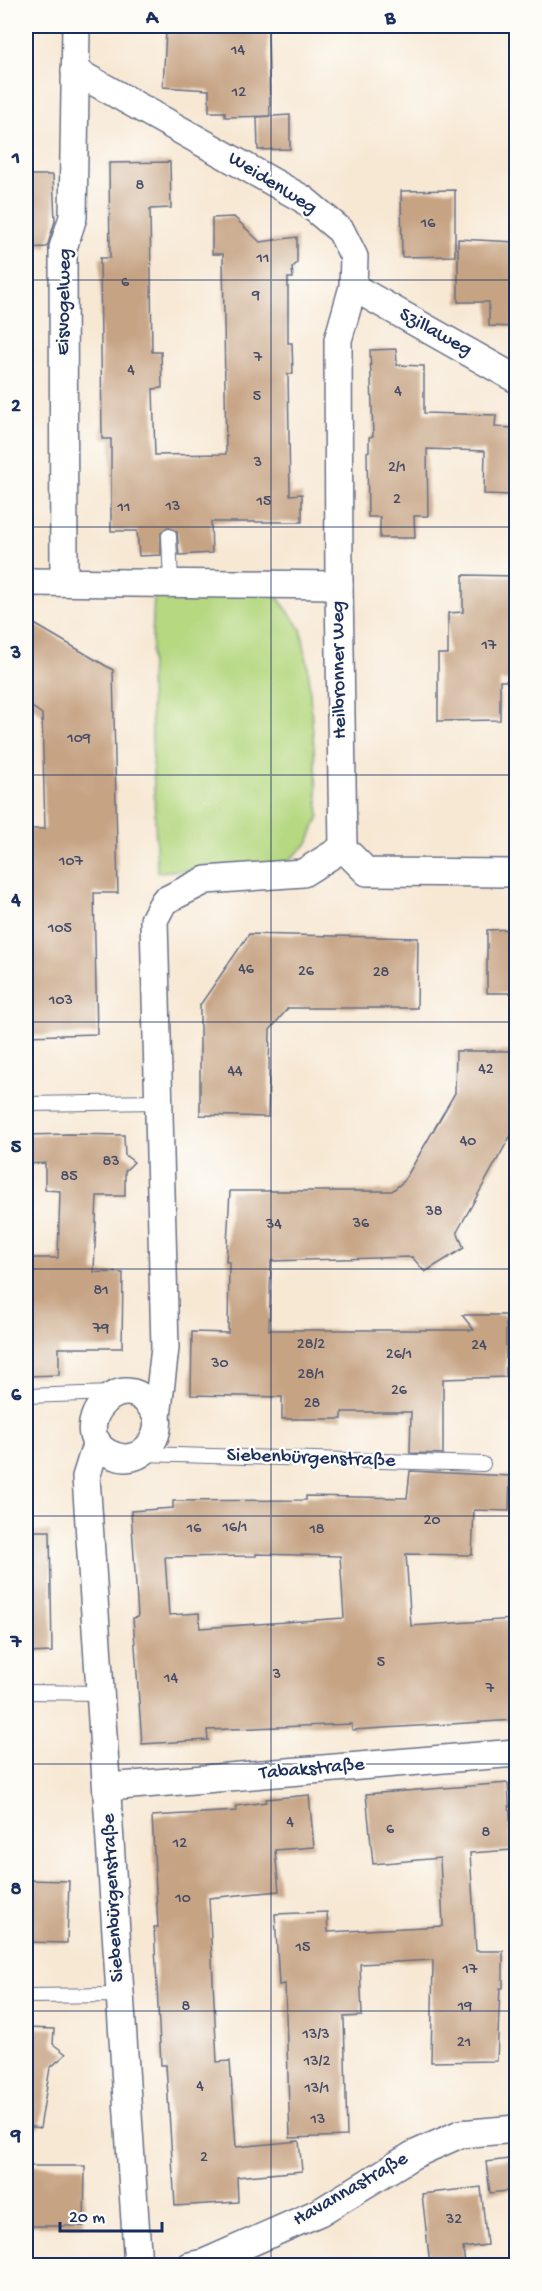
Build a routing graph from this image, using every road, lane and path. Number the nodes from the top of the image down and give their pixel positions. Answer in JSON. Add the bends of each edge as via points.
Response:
{"nodes":[{"id":1,"x":76,"y":26,"type":"edge"},
{"id":2,"x":75,"y":71,"type":"junction"},
{"id":3,"x":353,"y":287,"type":"junction"},
{"id":4,"x":516,"y":379,"type":"edge"},
{"id":5,"x":169,"y":536,"type":"dead end"},
{"id":6,"x":64,"y":581,"type":"junction"},
{"id":7,"x":26,"y":582,"type":"edge"},
{"id":8,"x":171,"y":583,"type":"junction"},
{"id":9,"x":339,"y":585,"type":"junction"},
{"id":10,"x":343,"y":848,"type":"junction"},
{"id":11,"x":516,"y":873,"type":"edge"},
{"id":12,"x":159,"y":1102,"type":"junction"},
{"id":13,"x":26,"y":1104,"type":"edge"},
{"id":14,"x":117,"y":1393,"type":"junction"},
{"id":15,"x":26,"y":1396,"type":"edge"},
{"id":16,"x":157,"y":1417,"type":"junction"},
{"id":17,"x":97,"y":1442,"type":"junction"},
{"id":18,"x":140,"y":1454,"type":"junction"},
{"id":19,"x":483,"y":1464,"type":"dead end"},
{"id":20,"x":26,"y":1692,"type":"edge"},
{"id":21,"x":102,"y":1693,"type":"junction"},
{"id":22,"x":516,"y":1753,"type":"edge"},
{"id":23,"x":108,"y":1787,"type":"junction"},
{"id":24,"x":119,"y":1995,"type":"junction"},
{"id":25,"x":26,"y":1996,"type":"edge"},
{"id":26,"x":516,"y":2128,"type":"edge"},
{"id":27,"x":138,"y":2265,"type":"edge"},
{"id":28,"x":190,"y":2265,"type":"edge"}],
"edges":[{"from":1,"to":2,"type":"street","name":"Eisvogelweg"},
{"from":2,"to":3,"type":"street","name":"Weidenweg","via":[[303,200],[341,231],[354,257]]},
{"from":2,"to":6,"type":"street","name":"Eisvogelweg","via":[[73,217],[63,248]]},
{"from":3,"to":4,"type":"street","name":"Szillaweg"},
{"from":3,"to":9,"type":"street","name":"Weidenweg","via":[[338,340]]},
{"from":5,"to":8,"type":"lane"},
{"from":6,"to":7,"type":"street","name":"Heilbronner Weg"},
{"from":6,"to":8,"type":"street","name":"Heilbronner Weg"},
{"from":8,"to":9,"type":"street","name":"Heilbronner Weg"},
{"from":9,"to":10,"type":"street","name":"Heilbronner Weg"},
{"from":10,"to":11,"type":"street","via":[[367,872]]},
{"from":10,"to":12,"type":"street","via":[[303,873],[206,880],[164,901],[154,923]]},
{"from":12,"to":13,"type":"lane"},
{"from":12,"to":16,"type":"street","via":[[165,1348]]},
{"from":14,"to":15,"type":"lane"},
{"from":14,"to":16,"type":"street","via":[[143,1398]]},
{"from":14,"to":17,"type":"street","name":"Siebenbürgenstraße","via":[[96,1409],[92,1422]]},
{"from":16,"to":18,"type":"street","via":[[156,1435]]},
{"from":17,"to":18,"type":"street","name":"Siebenbürgenstraße","via":[[116,1457]]},
{"from":17,"to":21,"type":"street","name":"Siebenbürgenstraße","via":[[86,1477]]},
{"from":18,"to":19,"type":"lane","name":"Siebenbürgenstraße"},
{"from":20,"to":21,"type":"lane"},
{"from":21,"to":23,"type":"street","name":"Siebenbürgenstraße"},
{"from":22,"to":23,"type":"street","name":"Tabakstraße"},
{"from":23,"to":24,"type":"street","name":"Siebenbürgenstraße"},
{"from":24,"to":25,"type":"lane","name":"Siebenbürgenstraße"},
{"from":24,"to":27,"type":"street","name":"Siebenbürgenstraße"},
{"from":26,"to":28,"type":"street","name":"Havannastraße","via":[[460,2134],[413,2155],[320,2212],[204,2263]]}]}
